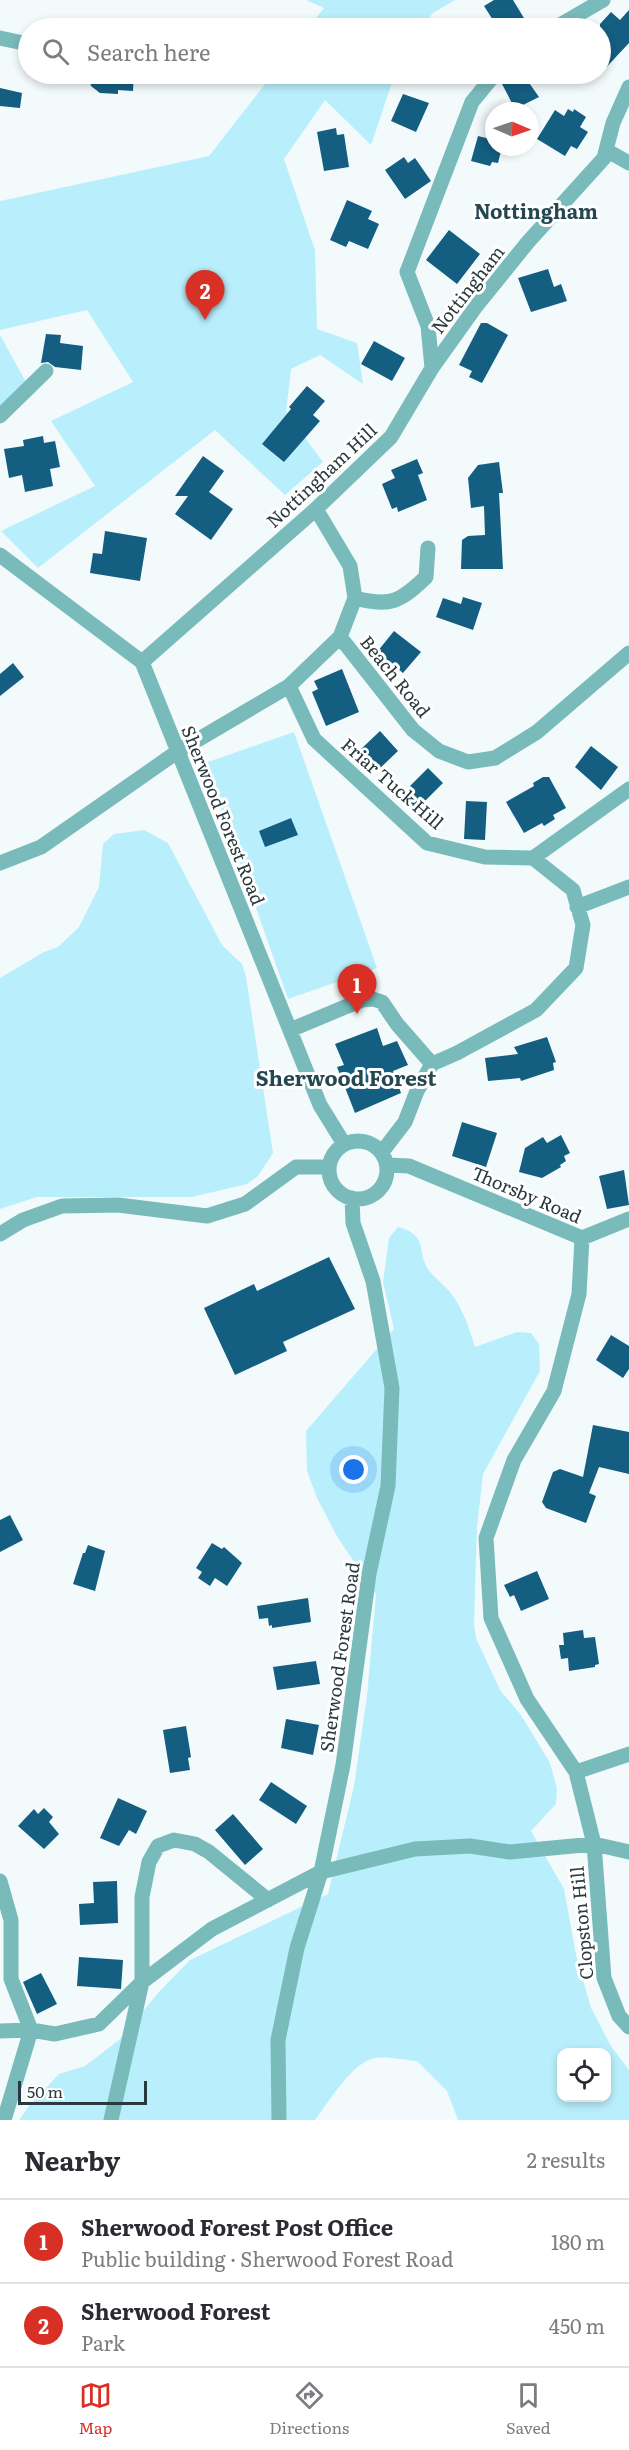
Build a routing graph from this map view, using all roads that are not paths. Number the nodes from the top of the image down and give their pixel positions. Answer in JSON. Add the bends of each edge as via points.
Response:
{"nodes":[{"id":1,"x":603,"y":0,"type":"edge"},
{"id":2,"x":572,"y":18,"type":"edge"},
{"id":3,"x":0,"y":38,"type":"edge"},
{"id":4,"x":18,"y":42,"type":"edge"},
{"id":5,"x":487,"y":84,"type":"edge"},
{"id":6,"x":629,"y":87,"type":"edge"},
{"id":7,"x":606,"y":150,"type":"junction"},
{"id":8,"x":629,"y":163,"type":"edge"},
{"id":9,"x":432,"y":368,"type":"junction"},
{"id":10,"x":46,"y":371,"type":"dead end"},
{"id":11,"x":0,"y":416,"type":"edge"},
{"id":12,"x":316,"y":509,"type":"junction"},
{"id":13,"x":428,"y":549,"type":"dead end"},
{"id":14,"x":0,"y":555,"type":"edge"},
{"id":15,"x":355,"y":598,"type":"junction"},
{"id":16,"x":340,"y":638,"type":"junction"},
{"id":17,"x":629,"y":653,"type":"edge"},
{"id":18,"x":142,"y":662,"type":"junction"},
{"id":19,"x":289,"y":686,"type":"junction"},
{"id":20,"x":177,"y":752,"type":"junction"},
{"id":21,"x":629,"y":789,"type":"edge"},
{"id":22,"x":532,"y":858,"type":"junction"},
{"id":23,"x":0,"y":863,"type":"edge"},
{"id":24,"x":629,"y":887,"type":"edge"},
{"id":25,"x":578,"y":907,"type":"junction"},
{"id":26,"x":290,"y":1030,"type":"junction"},
{"id":27,"x":432,"y":1064,"type":"junction"},
{"id":28,"x":344,"y":1144,"type":"junction"},
{"id":29,"x":385,"y":1159,"type":"junction"},
{"id":30,"x":329,"y":1167,"type":"junction"},
{"id":31,"x":352,"y":1198,"type":"junction"},
{"id":32,"x":628,"y":1220,"type":"edge"},
{"id":33,"x":0,"y":1234,"type":"edge"},
{"id":34,"x":582,"y":1238,"type":"junction"},
{"id":35,"x":629,"y":1754,"type":"edge"},
{"id":36,"x":576,"y":1772,"type":"junction"},
{"id":37,"x":594,"y":1844,"type":"junction"},
{"id":38,"x":629,"y":1852,"type":"edge"},
{"id":39,"x":321,"y":1872,"type":"junction"},
{"id":40,"x":0,"y":1881,"type":"edge"},
{"id":41,"x":268,"y":1900,"type":"junction"},
{"id":42,"x":142,"y":1982,"type":"junction"},
{"id":43,"x":629,"y":2027,"type":"edge"},
{"id":44,"x":0,"y":2031,"type":"edge"},
{"id":45,"x":31,"y":2031,"type":"junction"},
{"id":46,"x":4,"y":2120,"type":"edge"},
{"id":47,"x":111,"y":2120,"type":"edge"},
{"id":48,"x":279,"y":2120,"type":"edge"}],
"edges":[{"from":1,"to":2,"type":"street"},
{"from":3,"to":4,"type":"street"},
{"from":5,"to":9,"type":"street","via":[[472,102],[407,272],[428,326]]},
{"from":6,"to":7,"type":"street","name":"Nottingham"},
{"from":7,"to":8,"type":"street"},
{"from":7,"to":9,"type":"street","name":"Nottingham","via":[[604,158],[477,305]]},
{"from":9,"to":12,"type":"street","name":"Nottingham Hill","via":[[391,437]]},
{"from":10,"to":11,"type":"street"},
{"from":12,"to":15,"type":"street","name":"Beach Road","via":[[350,566]]},
{"from":12,"to":18,"type":"street","name":"Nottingham Hill"},
{"from":13,"to":15,"type":"street","via":[[426,577],[406,596],[379,604]]},
{"from":14,"to":18,"type":"street"},
{"from":15,"to":16,"type":"street","name":"Beach Road"},
{"from":16,"to":17,"type":"street","name":"Beach Road","via":[[413,730],[439,751],[468,762],[495,758],[537,732]]},
{"from":16,"to":19,"type":"street"},
{"from":18,"to":20,"type":"street","name":"Sherwood Forest Road"},
{"from":19,"to":20,"type":"street"},
{"from":19,"to":22,"type":"street","name":"Friar Tuck Hill","via":[[314,740],[427,843],[485,857]]},
{"from":20,"to":23,"type":"street","via":[[40,847]]},
{"from":20,"to":26,"type":"street","name":"Sherwood Forest Road"},
{"from":21,"to":22,"type":"street"},
{"from":22,"to":25,"type":"street","via":[[573,890]]},
{"from":24,"to":25,"type":"street"},
{"from":25,"to":27,"type":"street","via":[[583,925],[576,968],[536,1010]]},
{"from":26,"to":27,"type":"street","via":[[373,999],[382,1002]]},
{"from":26,"to":28,"type":"street","name":"Sherwood Forest Road","via":[[320,1105]]},
{"from":27,"to":29,"type":"street"},
{"from":28,"to":29,"type":"street","via":[[358,1140],[371,1143]]},
{"from":28,"to":30,"type":"street","via":[[334,1153]]},
{"from":29,"to":31,"type":"street","via":[[386,1179],[378,1191],[366,1198]]},
{"from":29,"to":34,"type":"street","name":"Thorsby Road"},
{"from":30,"to":31,"type":"street","via":[[339,1192]]},
{"from":30,"to":33,"type":"street","via":[[296,1167],[245,1204],[207,1216],[118,1205],[62,1206],[23,1220]]},
{"from":31,"to":39,"type":"street","name":"Sherwood Forest Road","via":[[353,1223],[373,1281],[392,1388],[388,1486],[369,1574],[343,1765]]},
{"from":32,"to":34,"type":"street"},
{"from":34,"to":36,"type":"street","name":"Thorsby Road","via":[[579,1294],[554,1391],[514,1460],[486,1538],[491,1618],[527,1699]]},
{"from":35,"to":36,"type":"street"},
{"from":36,"to":37,"type":"street","name":"Thorsby Road"},
{"from":37,"to":38,"type":"street","name":"Clopston Hill"},
{"from":37,"to":39,"type":"street","name":"Clopston Hill","via":[[510,1852],[470,1846],[415,1849]]},
{"from":37,"to":43,"type":"street","name":"Clopston Hill","via":[[604,1978],[619,2016]]},
{"from":39,"to":41,"type":"street","name":"Clopston Hill"},
{"from":39,"to":48,"type":"street","name":"Sherwood Forest Road","via":[[297,1948],[278,2040]]},
{"from":40,"to":45,"type":"street","via":[[11,1920],[11,1979]]},
{"from":41,"to":42,"type":"street","name":"Clopston Hill","via":[[212,1929]]},
{"from":41,"to":42,"type":"street","via":[[195,1844],[174,1840],[158,1846],[149,1862],[142,1897]]},
{"from":42,"to":45,"type":"street","name":"Clopston Hill","via":[[99,2024],[55,2034]]},
{"from":42,"to":47,"type":"street"},
{"from":44,"to":45,"type":"street","name":"Clopston Hill"},
{"from":45,"to":46,"type":"street"}]}
